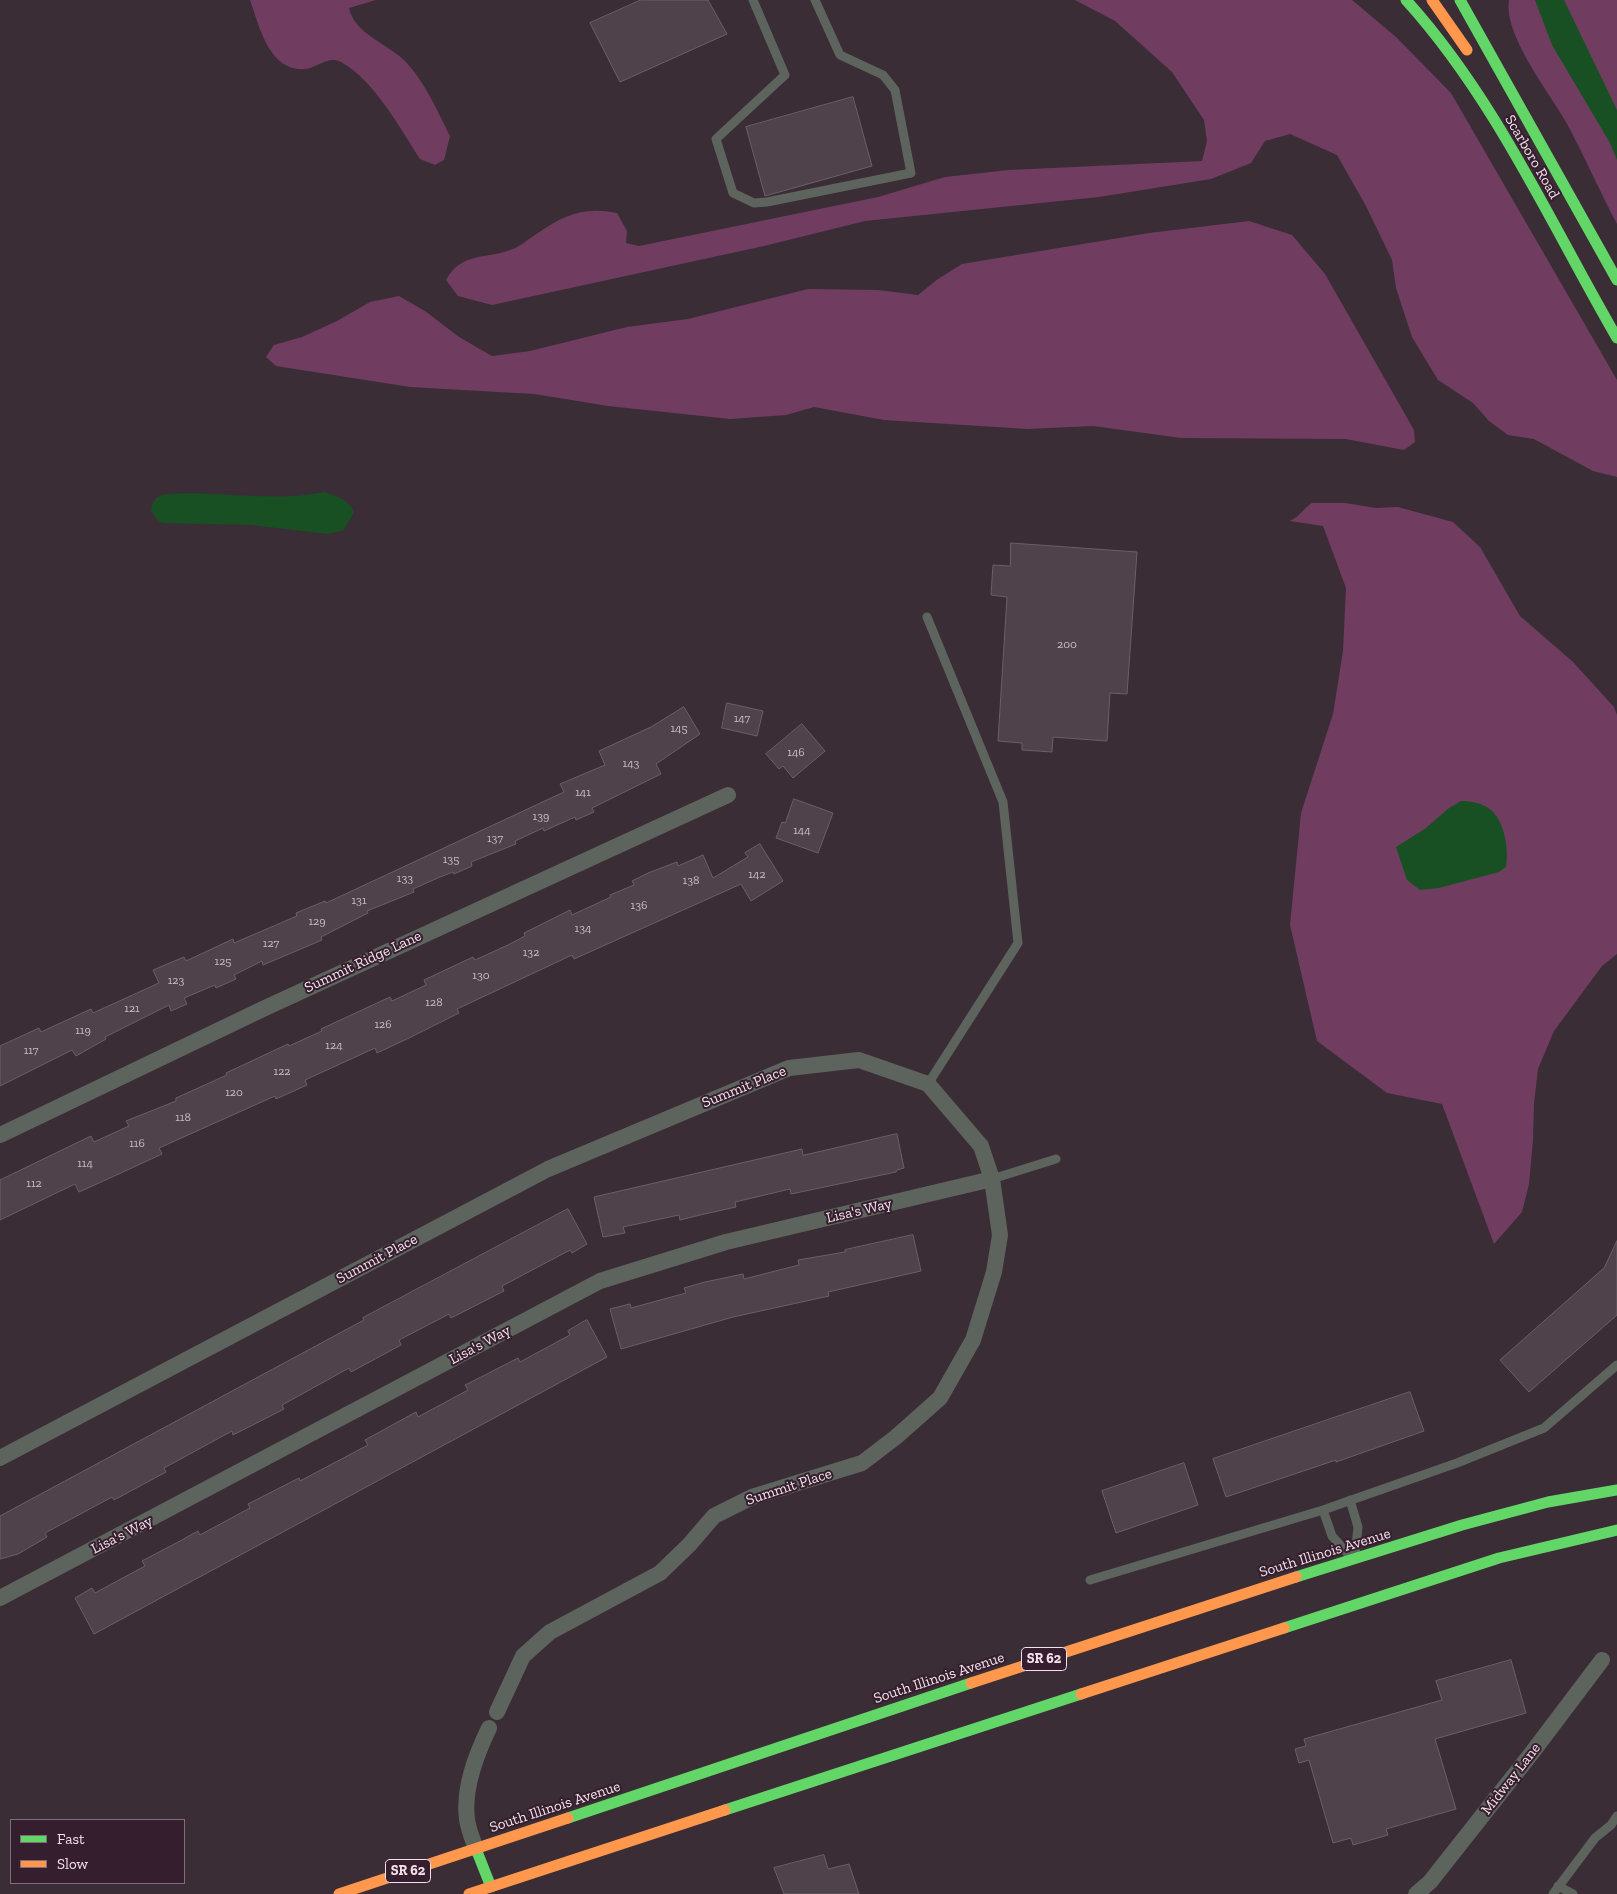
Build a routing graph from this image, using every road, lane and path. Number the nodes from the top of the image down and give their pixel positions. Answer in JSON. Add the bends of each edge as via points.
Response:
{"nodes":[{"id":1,"x":753,"y":0,"type":"edge"},
{"id":2,"x":815,"y":0,"type":"edge"},
{"id":3,"x":1406,"y":0,"type":"edge"},
{"id":4,"x":1432,"y":0,"type":"edge"},
{"id":5,"x":1460,"y":0,"type":"edge"},
{"id":6,"x":1474,"y":61,"type":"dead end"},
{"id":7,"x":1617,"y":280,"type":"edge"},
{"id":8,"x":1617,"y":338,"type":"edge"},
{"id":9,"x":927,"y":617,"type":"dead end"},
{"id":10,"x":728,"y":795,"type":"dead end"},
{"id":11,"x":928,"y":1084,"type":"junction"},
{"id":12,"x":0,"y":1135,"type":"edge"},
{"id":13,"x":1056,"y":1160,"type":"dead end"},
{"id":14,"x":992,"y":1179,"type":"junction"},
{"id":15,"x":1617,"y":1365,"type":"edge"},
{"id":16,"x":0,"y":1458,"type":"edge"},
{"id":17,"x":1617,"y":1490,"type":"edge"},
{"id":18,"x":1350,"y":1500,"type":"junction"},
{"id":19,"x":1323,"y":1510,"type":"junction"},
{"id":20,"x":1617,"y":1530,"type":"edge"},
{"id":21,"x":1356,"y":1564,"type":"junction"},
{"id":22,"x":1090,"y":1580,"type":"dead end"},
{"id":23,"x":0,"y":1598,"type":"edge"},
{"id":24,"x":1602,"y":1660,"type":"dead end"},
{"id":25,"x":496,"y":1712,"type":"dead end"},
{"id":26,"x":490,"y":1728,"type":"dead end"},
{"id":27,"x":1617,"y":1816,"type":"edge"},
{"id":28,"x":476,"y":1849,"type":"junction"},
{"id":29,"x":490,"y":1887,"type":"junction"},
{"id":30,"x":1556,"y":1890,"type":"edge"},
{"id":31,"x":339,"y":1894,"type":"edge"},
{"id":32,"x":469,"y":1894,"type":"edge"},
{"id":33,"x":1416,"y":1894,"type":"edge"},
{"id":34,"x":1573,"y":1894,"type":"edge"}],
"edges":[{"from":1,"to":2,"type":"lane","via":[[785,75],[716,139],[733,193],[754,203],[911,173],[895,90],[882,75],[840,55]]},
{"from":3,"to":8,"type":"main road","name":"Scarboro Road","via":[[1423,17],[1486,107]]},
{"from":4,"to":6,"type":"main road"},
{"from":5,"to":7,"type":"main road"},
{"from":9,"to":11,"type":"lane","via":[[1003,802],[1018,943]]},
{"from":10,"to":12,"type":"street","name":"Summit Ridge Lane","via":[[274,1004]]},
{"from":11,"to":14,"type":"street","name":"Summit Place","via":[[981,1146]]},
{"from":11,"to":16,"type":"street","name":"Summit Place","via":[[859,1060],[789,1068],[548,1169]]},
{"from":13,"to":14,"type":"lane"},
{"from":14,"to":23,"type":"street","name":"Lisa's Way","via":[[726,1242],[600,1282]]},
{"from":14,"to":25,"type":"street","name":"Summit Place","via":[[1000,1235],[994,1272],[973,1340],[940,1398],[896,1438],[862,1463],[752,1497],[714,1516],[660,1573],[550,1632],[523,1656]]},
{"from":15,"to":18,"type":"lane","via":[[1544,1428]]},
{"from":17,"to":21,"type":"main road","name":"South Illinois Avenue","number":"SR 62","via":[[1548,1502],[1462,1525]]},
{"from":18,"to":19,"type":"lane"},
{"from":18,"to":21,"type":"lane","via":[[1358,1527]]},
{"from":19,"to":21,"type":"lane","via":[[1332,1536]]},
{"from":19,"to":22,"type":"lane"},
{"from":20,"to":29,"type":"main road","via":[[1499,1558],[1367,1595]]},
{"from":21,"to":28,"type":"main road","name":"South Illinois Avenue","number":"SR 62","via":[[1182,1613]]},
{"from":24,"to":33,"type":"street","name":"Midway Lane","via":[[1430,1882]]},
{"from":26,"to":28,"type":"street","via":[[469,1782],[466,1819]]},
{"from":27,"to":30,"type":"lane","via":[[1595,1838]]},
{"from":28,"to":29,"type":"main road"},
{"from":28,"to":31,"type":"main road","number":"SR 62"},
{"from":29,"to":32,"type":"main road"},
{"from":30,"to":34,"type":"lane"}]}
